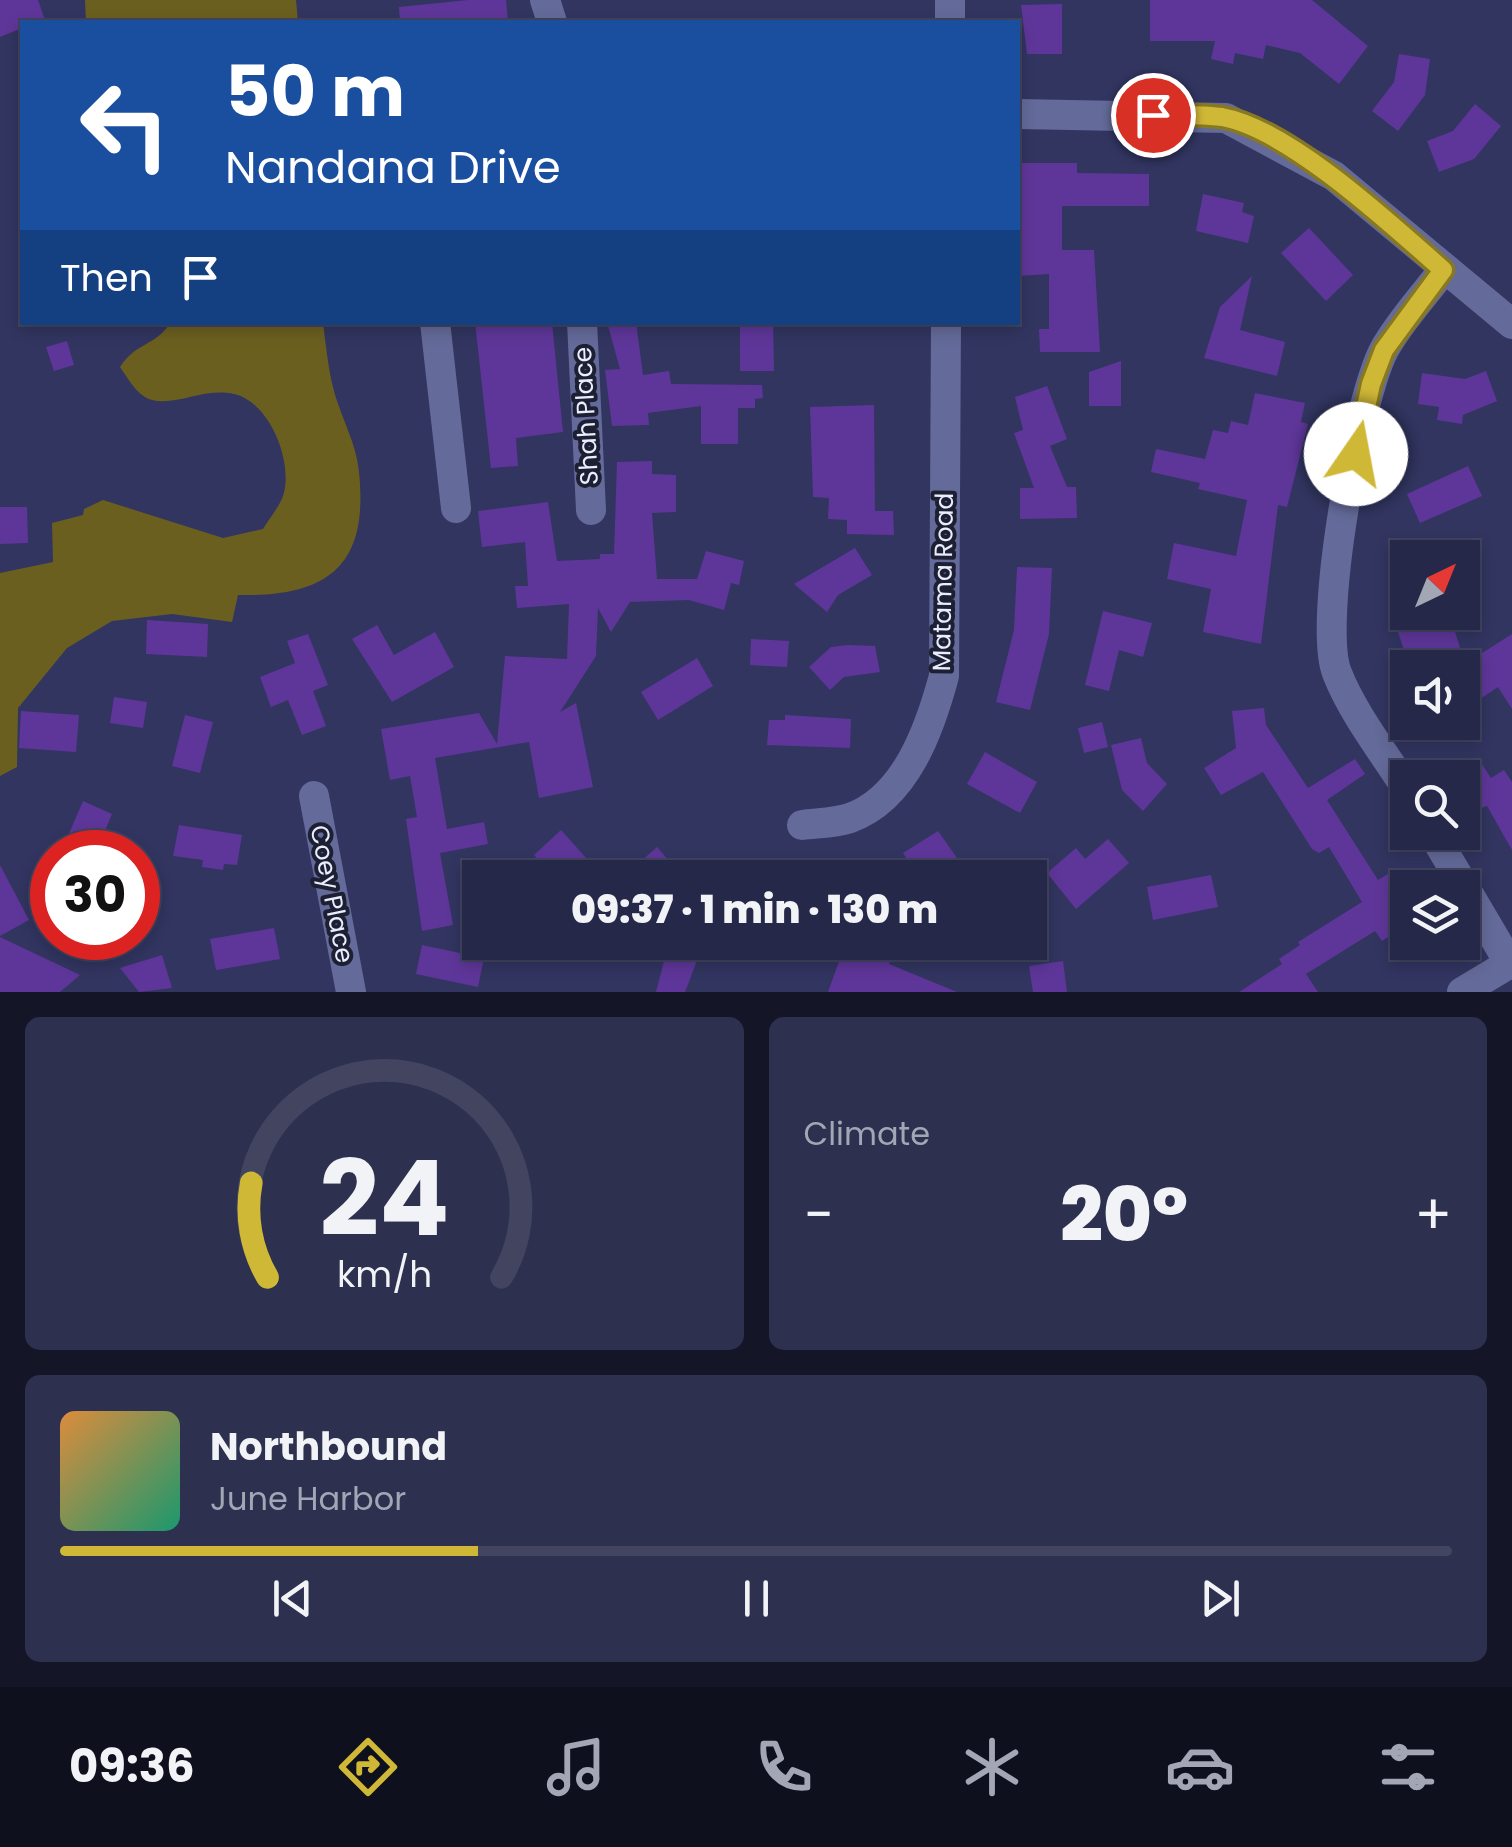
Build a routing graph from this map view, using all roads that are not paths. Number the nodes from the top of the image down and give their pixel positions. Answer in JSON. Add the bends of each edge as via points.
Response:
{"nodes":[{"id":1,"x":1020,"y":114,"type":"edge"},
{"id":2,"x":1443,"y":270,"type":"junction"},
{"id":3,"x":1512,"y":324,"type":"edge"},
{"id":4,"x":435,"y":325,"type":"edge"},
{"id":5,"x":582,"y":325,"type":"edge"},
{"id":6,"x":946,"y":325,"type":"edge"},
{"id":7,"x":456,"y":508,"type":"dead end"},
{"id":8,"x":590,"y":510,"type":"dead end"},
{"id":9,"x":1390,"y":762,"type":"edge"},
{"id":10,"x":314,"y":796,"type":"dead end"},
{"id":11,"x":802,"y":825,"type":"dead end"},
{"id":12,"x":1443,"y":850,"type":"edge"},
{"id":13,"x":1511,"y":963,"type":"edge"},
{"id":14,"x":351,"y":992,"type":"edge"},
{"id":15,"x":1462,"y":992,"type":"edge"}],
"edges":[{"from":1,"to":2,"type":"street","via":[[1226,118],[1334,176]]},
{"from":2,"to":3,"type":"street"},
{"from":2,"to":9,"type":"street","via":[[1384,350],[1371,384],[1335,561],[1330,622],[1336,672]]},
{"from":4,"to":7,"type":"street"},
{"from":5,"to":8,"type":"street","name":"Shah Place"},
{"from":6,"to":11,"type":"street","name":"Matama Road","via":[[944,676],[932,718],[913,761],[886,792],[851,818]]},
{"from":10,"to":14,"type":"street","name":"Coey Place"},
{"from":12,"to":13,"type":"street"},
{"from":13,"to":15,"type":"street"}]}
